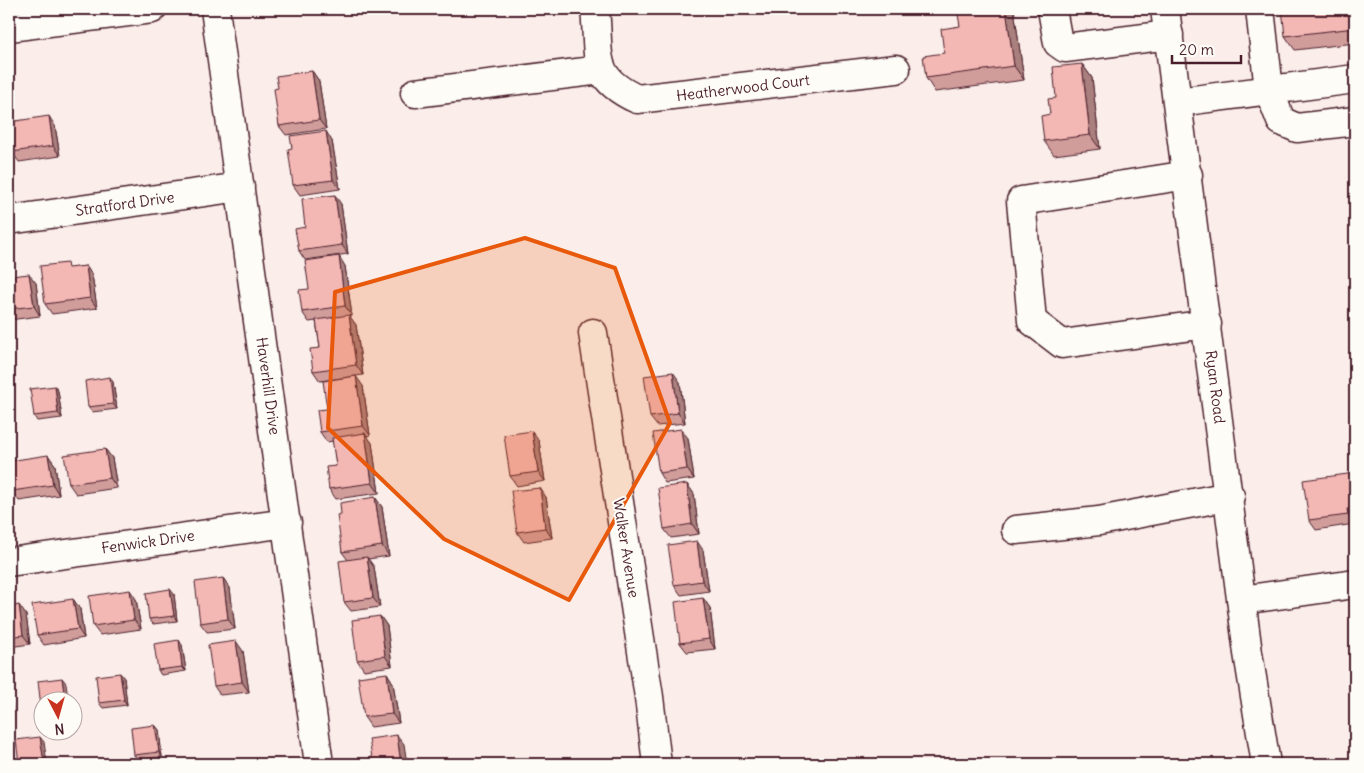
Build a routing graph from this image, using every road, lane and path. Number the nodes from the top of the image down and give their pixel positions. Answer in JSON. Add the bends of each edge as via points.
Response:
{"nodes":[{"id":1,"x":152,"y":9,"type":"edge"},
{"id":2,"x":215,"y":9,"type":"edge"},
{"id":3,"x":596,"y":9,"type":"edge"},
{"id":4,"x":1052,"y":9,"type":"edge"},
{"id":5,"x":1260,"y":9,"type":"edge"},
{"id":6,"x":1167,"y":22,"type":"edge"},
{"id":7,"x":9,"y":27,"type":"edge"},
{"id":8,"x":896,"y":69,"type":"dead end"},
{"id":9,"x":601,"y":70,"type":"junction"},
{"id":10,"x":1355,"y":79,"type":"edge"},
{"id":11,"x":1269,"y":90,"type":"junction"},
{"id":12,"x":415,"y":93,"type":"dead end"},
{"id":13,"x":1178,"y":102,"type":"junction"},
{"id":14,"x":1355,"y":121,"type":"edge"},
{"id":15,"x":1188,"y":175,"type":"junction"},
{"id":16,"x":240,"y":187,"type":"junction"},
{"id":17,"x":9,"y":220,"type":"edge"},
{"id":18,"x":1207,"y":324,"type":"junction"},
{"id":19,"x":593,"y":332,"type":"dead end"},
{"id":20,"x":1230,"y":496,"type":"junction"},
{"id":21,"x":287,"y":523,"type":"junction"},
{"id":22,"x":1016,"y":530,"type":"dead end"},
{"id":23,"x":9,"y":562,"type":"edge"},
{"id":24,"x":1355,"y":584,"type":"edge"},
{"id":25,"x":1242,"y":600,"type":"junction"},
{"id":26,"x":319,"y":764,"type":"edge"},
{"id":27,"x":656,"y":764,"type":"edge"},
{"id":28,"x":1266,"y":764,"type":"edge"}],
"edges":[{"from":1,"to":7,"type":"street"},
{"from":2,"to":16,"type":"street","name":"Haverhill Drive"},
{"from":3,"to":9,"type":"street"},
{"from":4,"to":6,"type":"street","via":[[1058,43],[1065,48]]},
{"from":5,"to":11,"type":"street"},
{"from":6,"to":13,"type":"street","name":"Ryan Road"},
{"from":8,"to":9,"type":"street","name":"Heatherwood Court","via":[[638,99],[619,91]]},
{"from":9,"to":12,"type":"street"},
{"from":10,"to":11,"type":"street"},
{"from":11,"to":13,"type":"street"},
{"from":11,"to":14,"type":"street","via":[[1281,121],[1297,128]]},
{"from":13,"to":15,"type":"street","name":"Ryan Road"},
{"from":15,"to":18,"type":"street","name":"Ryan Road"},
{"from":15,"to":18,"type":"street","via":[[1021,201],[1032,321],[1062,344]]},
{"from":16,"to":17,"type":"street","name":"Stratford Drive"},
{"from":16,"to":21,"type":"street","name":"Haverhill Drive"},
{"from":18,"to":20,"type":"street","name":"Ryan Road"},
{"from":19,"to":27,"type":"street","name":"Walker Avenue","via":[[649,697]]},
{"from":20,"to":22,"type":"street","via":[[1098,522]]},
{"from":20,"to":25,"type":"street","name":"Ryan Road"},
{"from":21,"to":23,"type":"street","name":"Fenwick Drive"},
{"from":21,"to":26,"type":"street","name":"Haverhill Drive"},
{"from":24,"to":25,"type":"street"},
{"from":25,"to":28,"type":"street","name":"Ryan Road"}]}
